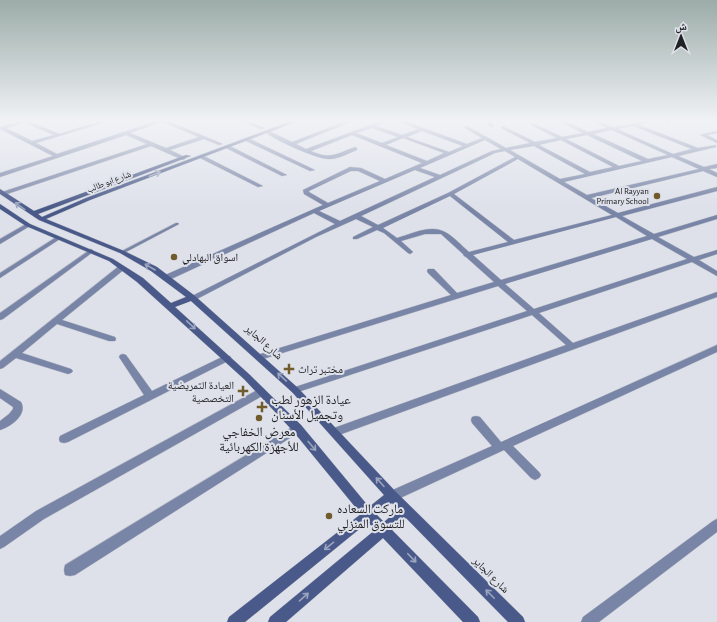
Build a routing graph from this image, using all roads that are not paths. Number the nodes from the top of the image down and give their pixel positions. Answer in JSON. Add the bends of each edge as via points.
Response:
{"nodes":[{"id":1,"x":46,"y":150,"type":"edge"},
{"id":2,"x":75,"y":150,"type":"edge"},
{"id":3,"x":133,"y":150,"type":"edge"},
{"id":4,"x":166,"y":150,"type":"edge"},
{"id":5,"x":205,"y":150,"type":"edge"},
{"id":6,"x":220,"y":150,"type":"edge"},
{"id":7,"x":234,"y":150,"type":"edge"},
{"id":8,"x":269,"y":150,"type":"edge"},
{"id":9,"x":352,"y":150,"type":"edge"},
{"id":10,"x":394,"y":150,"type":"edge"},
{"id":11,"x":439,"y":150,"type":"edge"},
{"id":12,"x":455,"y":150,"type":"edge"},
{"id":13,"x":501,"y":150,"type":"edge"},
{"id":14,"x":506,"y":150,"type":"edge"},
{"id":15,"x":546,"y":150,"type":"edge"},
{"id":16,"x":584,"y":150,"type":"edge"},
{"id":17,"x":623,"y":150,"type":"edge"},
{"id":18,"x":659,"y":150,"type":"edge"},
{"id":19,"x":698,"y":150,"type":"edge"},
{"id":20,"x":305,"y":151,"type":"edge"},
{"id":21,"x":448,"y":153,"type":"junction"},
{"id":22,"x":57,"y":156,"type":"junction"},
{"id":23,"x":672,"y":156,"type":"junction"},
{"id":24,"x":202,"y":157,"type":"junction"},
{"id":25,"x":519,"y":157,"type":"junction"},
{"id":26,"x":183,"y":158,"type":"junction"},
{"id":27,"x":647,"y":161,"type":"junction"},
{"id":28,"x":427,"y":163,"type":"junction"},
{"id":29,"x":717,"y":166,"type":"edge"},
{"id":30,"x":415,"y":168,"type":"junction"},
{"id":31,"x":619,"y":168,"type":"junction"},
{"id":32,"x":312,"y":170,"type":"dead end"},
{"id":33,"x":704,"y":170,"type":"junction"},
{"id":34,"x":589,"y":174,"type":"junction"},
{"id":35,"x":0,"y":175,"type":"edge"},
{"id":36,"x":284,"y":175,"type":"dead end"},
{"id":37,"x":717,"y":176,"type":"edge"},
{"id":38,"x":439,"y":178,"type":"junction"},
{"id":39,"x":385,"y":181,"type":"junction"},
{"id":40,"x":560,"y":181,"type":"junction"},
{"id":41,"x":260,"y":186,"type":"dead end"},
{"id":42,"x":717,"y":189,"type":"edge"},
{"id":43,"x":2,"y":192,"type":"edge"},
{"id":44,"x":450,"y":194,"type":"junction"},
{"id":45,"x":80,"y":196,"type":"junction"},
{"id":46,"x":587,"y":197,"type":"junction"},
{"id":47,"x":88,"y":199,"type":"junction"},
{"id":48,"x":0,"y":206,"type":"edge"},
{"id":49,"x":327,"y":206,"type":"junction"},
{"id":50,"x":314,"y":211,"type":"junction"},
{"id":51,"x":32,"y":214,"type":"junction"},
{"id":52,"x":356,"y":216,"type":"junction"},
{"id":53,"x":619,"y":216,"type":"junction"},
{"id":54,"x":717,"y":218,"type":"edge"},
{"id":55,"x":41,"y":219,"type":"junction"},
{"id":56,"x":177,"y":224,"type":"dead end"},
{"id":57,"x":340,"y":224,"type":"junction"},
{"id":58,"x":28,"y":226,"type":"junction"},
{"id":59,"x":378,"y":228,"type":"junction"},
{"id":60,"x":653,"y":236,"type":"junction"},
{"id":61,"x":58,"y":238,"type":"junction"},
{"id":62,"x":355,"y":238,"type":"dead end"},
{"id":63,"x":396,"y":240,"type":"junction"},
{"id":64,"x":0,"y":242,"type":"edge"},
{"id":65,"x":513,"y":243,"type":"junction"},
{"id":66,"x":91,"y":251,"type":"junction"},
{"id":67,"x":122,"y":252,"type":"junction"},
{"id":68,"x":410,"y":252,"type":"dead end"},
{"id":69,"x":717,"y":252,"type":"edge"},
{"id":70,"x":466,"y":255,"type":"junction"},
{"id":71,"x":693,"y":260,"type":"junction"},
{"id":72,"x":122,"y":268,"type":"junction"},
{"id":73,"x":431,"y":271,"type":"dead end"},
{"id":74,"x":717,"y":274,"type":"edge"},
{"id":75,"x":0,"y":276,"type":"edge"},
{"id":76,"x":166,"y":278,"type":"junction"},
{"id":77,"x":498,"y":283,"type":"junction"},
{"id":78,"x":717,"y":294,"type":"edge"},
{"id":79,"x":456,"y":296,"type":"junction"},
{"id":80,"x":192,"y":298,"type":"junction"},
{"id":81,"x":171,"y":306,"type":"junction"},
{"id":82,"x":531,"y":312,"type":"junction"},
{"id":83,"x":0,"y":317,"type":"edge"},
{"id":84,"x":55,"y":321,"type":"junction"},
{"id":85,"x":112,"y":339,"type":"dead end"},
{"id":86,"x":572,"y":347,"type":"junction"},
{"id":87,"x":717,"y":348,"type":"edge"},
{"id":88,"x":14,"y":354,"type":"junction"},
{"id":89,"x":260,"y":357,"type":"junction"},
{"id":90,"x":123,"y":358,"type":"dead end"},
{"id":91,"x":227,"y":358,"type":"junction"},
{"id":92,"x":0,"y":366,"type":"edge"},
{"id":93,"x":68,"y":371,"type":"dead end"},
{"id":94,"x":295,"y":390,"type":"junction"},
{"id":95,"x":261,"y":392,"type":"junction"},
{"id":96,"x":0,"y":393,"type":"edge"},
{"id":97,"x":150,"y":396,"type":"junction"},
{"id":98,"x":476,"y":420,"type":"dead end"},
{"id":99,"x":0,"y":426,"type":"edge"},
{"id":100,"x":297,"y":428,"type":"junction"},
{"id":101,"x":335,"y":432,"type":"junction"},
{"id":102,"x":64,"y":439,"type":"dead end"},
{"id":103,"x":502,"y":446,"type":"junction"},
{"id":104,"x":535,"y":475,"type":"dead end"},
{"id":105,"x":392,"y":496,"type":"junction"},
{"id":106,"x":408,"y":510,"type":"junction"},
{"id":107,"x":368,"y":514,"type":"junction"},
{"id":108,"x":717,"y":525,"type":"edge"},
{"id":109,"x":385,"y":530,"type":"junction"},
{"id":110,"x":0,"y":543,"type":"edge"},
{"id":111,"x":70,"y":570,"type":"dead end"},
{"id":112,"x":234,"y":622,"type":"edge"},
{"id":113,"x":275,"y":622,"type":"edge"},
{"id":114,"x":473,"y":622,"type":"edge"},
{"id":115,"x":518,"y":622,"type":"edge"},
{"id":116,"x":588,"y":622,"type":"edge"}],
"edges":[{"from":1,"to":22,"type":"street"},
{"from":2,"to":22,"type":"street"},
{"from":3,"to":43,"type":"street"},
{"from":4,"to":26,"type":"street"},
{"from":5,"to":26,"type":"street","name":"شارع ابو طالب"},
{"from":6,"to":24,"type":"street","name":"شارع ابو طالب"},
{"from":7,"to":36,"type":"street"},
{"from":8,"to":32,"type":"street"},
{"from":9,"to":20,"type":"street","via":[[331,158]]},
{"from":10,"to":28,"type":"street"},
{"from":11,"to":21,"type":"street"},
{"from":12,"to":21,"type":"street"},
{"from":13,"to":38,"type":"street"},
{"from":14,"to":25,"type":"street"},
{"from":15,"to":34,"type":"street"},
{"from":16,"to":31,"type":"street"},
{"from":17,"to":27,"type":"street"},
{"from":18,"to":23,"type":"street"},
{"from":19,"to":23,"type":"street"},
{"from":21,"to":28,"type":"street"},
{"from":22,"to":35,"type":"street"},
{"from":23,"to":27,"type":"street"},
{"from":23,"to":33,"type":"street"},
{"from":24,"to":41,"type":"street"},
{"from":47,"to":24,"type":"street","name":"شارع ابو طالب","one_way":true},
{"from":25,"to":40,"type":"street"},
{"from":25,"to":44,"type":"street"},
{"from":26,"to":45,"type":"street","name":"شارع ابو طالب"},
{"from":27,"to":31,"type":"street"},
{"from":28,"to":30,"type":"street"},
{"from":29,"to":33,"type":"street"},
{"from":30,"to":38,"type":"street"},
{"from":30,"to":39,"type":"street"},
{"from":31,"to":34,"type":"street"},
{"from":33,"to":37,"type":"street"},
{"from":33,"to":46,"type":"street"},
{"from":34,"to":40,"type":"street"},
{"from":38,"to":52,"type":"street"},
{"from":39,"to":49,"type":"street"},
{"from":39,"to":49,"type":"street","via":[[359,169],[350,169],[306,190],[306,193]]},
{"from":40,"to":46,"type":"street"},
{"from":42,"to":53,"type":"street"},
{"from":51,"to":43,"type":"street","name":"شارع الجاير","one_way":true},
{"from":44,"to":59,"type":"street"},
{"from":44,"to":65,"type":"street"},
{"from":45,"to":47,"type":"street"},
{"from":45,"to":51,"type":"street","name":"شارع ابو طالب"},
{"from":46,"to":53,"type":"street"},
{"from":47,"to":55,"type":"street","name":"شارع ابو طالب"},
{"from":48,"to":58,"type":"street"},
{"from":49,"to":50,"type":"street"},
{"from":50,"to":57,"type":"street"},
{"from":50,"to":76,"type":"street"},
{"from":51,"to":55,"type":"street","name":"شارع الجاير"},
{"from":52,"to":57,"type":"street"},
{"from":52,"to":59,"type":"street"},
{"from":53,"to":60,"type":"street"},
{"from":53,"to":65,"type":"street"},
{"from":54,"to":60,"type":"street"},
{"from":55,"to":67,"type":"street","name":"شارع الجاير"},
{"from":56,"to":67,"type":"lane"},
{"from":57,"to":80,"type":"street"},
{"from":58,"to":61,"type":"street"},
{"from":58,"to":64,"type":"street"},
{"from":59,"to":62,"type":"street"},
{"from":59,"to":63,"type":"street"},
{"from":60,"to":71,"type":"street"},
{"from":60,"to":77,"type":"street"},
{"from":61,"to":66,"type":"street"},
{"from":61,"to":75,"type":"street"},
{"from":63,"to":68,"type":"street"},
{"from":63,"to":70,"type":"street","via":[[436,231],[442,233]]},
{"from":65,"to":70,"type":"street"},
{"from":66,"to":72,"type":"street"},
{"from":66,"to":83,"type":"street"},
{"from":76,"to":67,"type":"street","name":"شارع الجاير","one_way":true},
{"from":69,"to":71,"type":"street"},
{"from":70,"to":77,"type":"street"},
{"from":71,"to":74,"type":"street"},
{"from":71,"to":82,"type":"street"},
{"from":72,"to":81,"type":"street"},
{"from":72,"to":84,"type":"street"},
{"from":73,"to":79,"type":"street"},
{"from":76,"to":80,"type":"street","name":"شارع الجاير"},
{"from":77,"to":79,"type":"street"},
{"from":77,"to":82,"type":"street"},
{"from":78,"to":86,"type":"street"},
{"from":79,"to":89,"type":"street"},
{"from":80,"to":81,"type":"street"},
{"from":80,"to":89,"type":"street","name":"شارع الجاير"},
{"from":81,"to":91,"type":"street","one_way":true},
{"from":82,"to":86,"type":"street"},
{"from":82,"to":94,"type":"street"},
{"from":84,"to":85,"type":"street"},
{"from":84,"to":88,"type":"street"},
{"from":86,"to":101,"type":"street"},
{"from":87,"to":103,"type":"street"},
{"from":88,"to":92,"type":"street"},
{"from":88,"to":93,"type":"street"},
{"from":94,"to":89,"type":"street","name":"شارع الجاير","one_way":true},
{"from":90,"to":97,"type":"street"},
{"from":91,"to":95,"type":"street"},
{"from":91,"to":97,"type":"street"},
{"from":94,"to":101,"type":"street","name":"شارع الجاير"},
{"from":95,"to":100,"type":"street"},
{"from":95,"to":110,"type":"street","via":[[40,515]]},
{"from":96,"to":99,"type":"street","via":[[18,405],[19,409],[18,413]]},
{"from":97,"to":102,"type":"street"},
{"from":98,"to":103,"type":"street"},
{"from":100,"to":107,"type":"street","one_way":true},
{"from":100,"to":111,"type":"street"},
{"from":105,"to":101,"type":"street","name":"شارع الجاير","one_way":true},
{"from":103,"to":104,"type":"street"},
{"from":103,"to":105,"type":"street"},
{"from":105,"to":106,"type":"street","name":"شارع الجاير"},
{"from":105,"to":107,"type":"street"},
{"from":106,"to":109,"type":"street"},
{"from":115,"to":106,"type":"street","name":"شارع الجاير","one_way":true},
{"from":107,"to":109,"type":"street"},
{"from":107,"to":112,"type":"street","one_way":true},
{"from":108,"to":116,"type":"street"},
{"from":113,"to":109,"type":"street","one_way":true},
{"from":109,"to":114,"type":"street","one_way":true}]}
